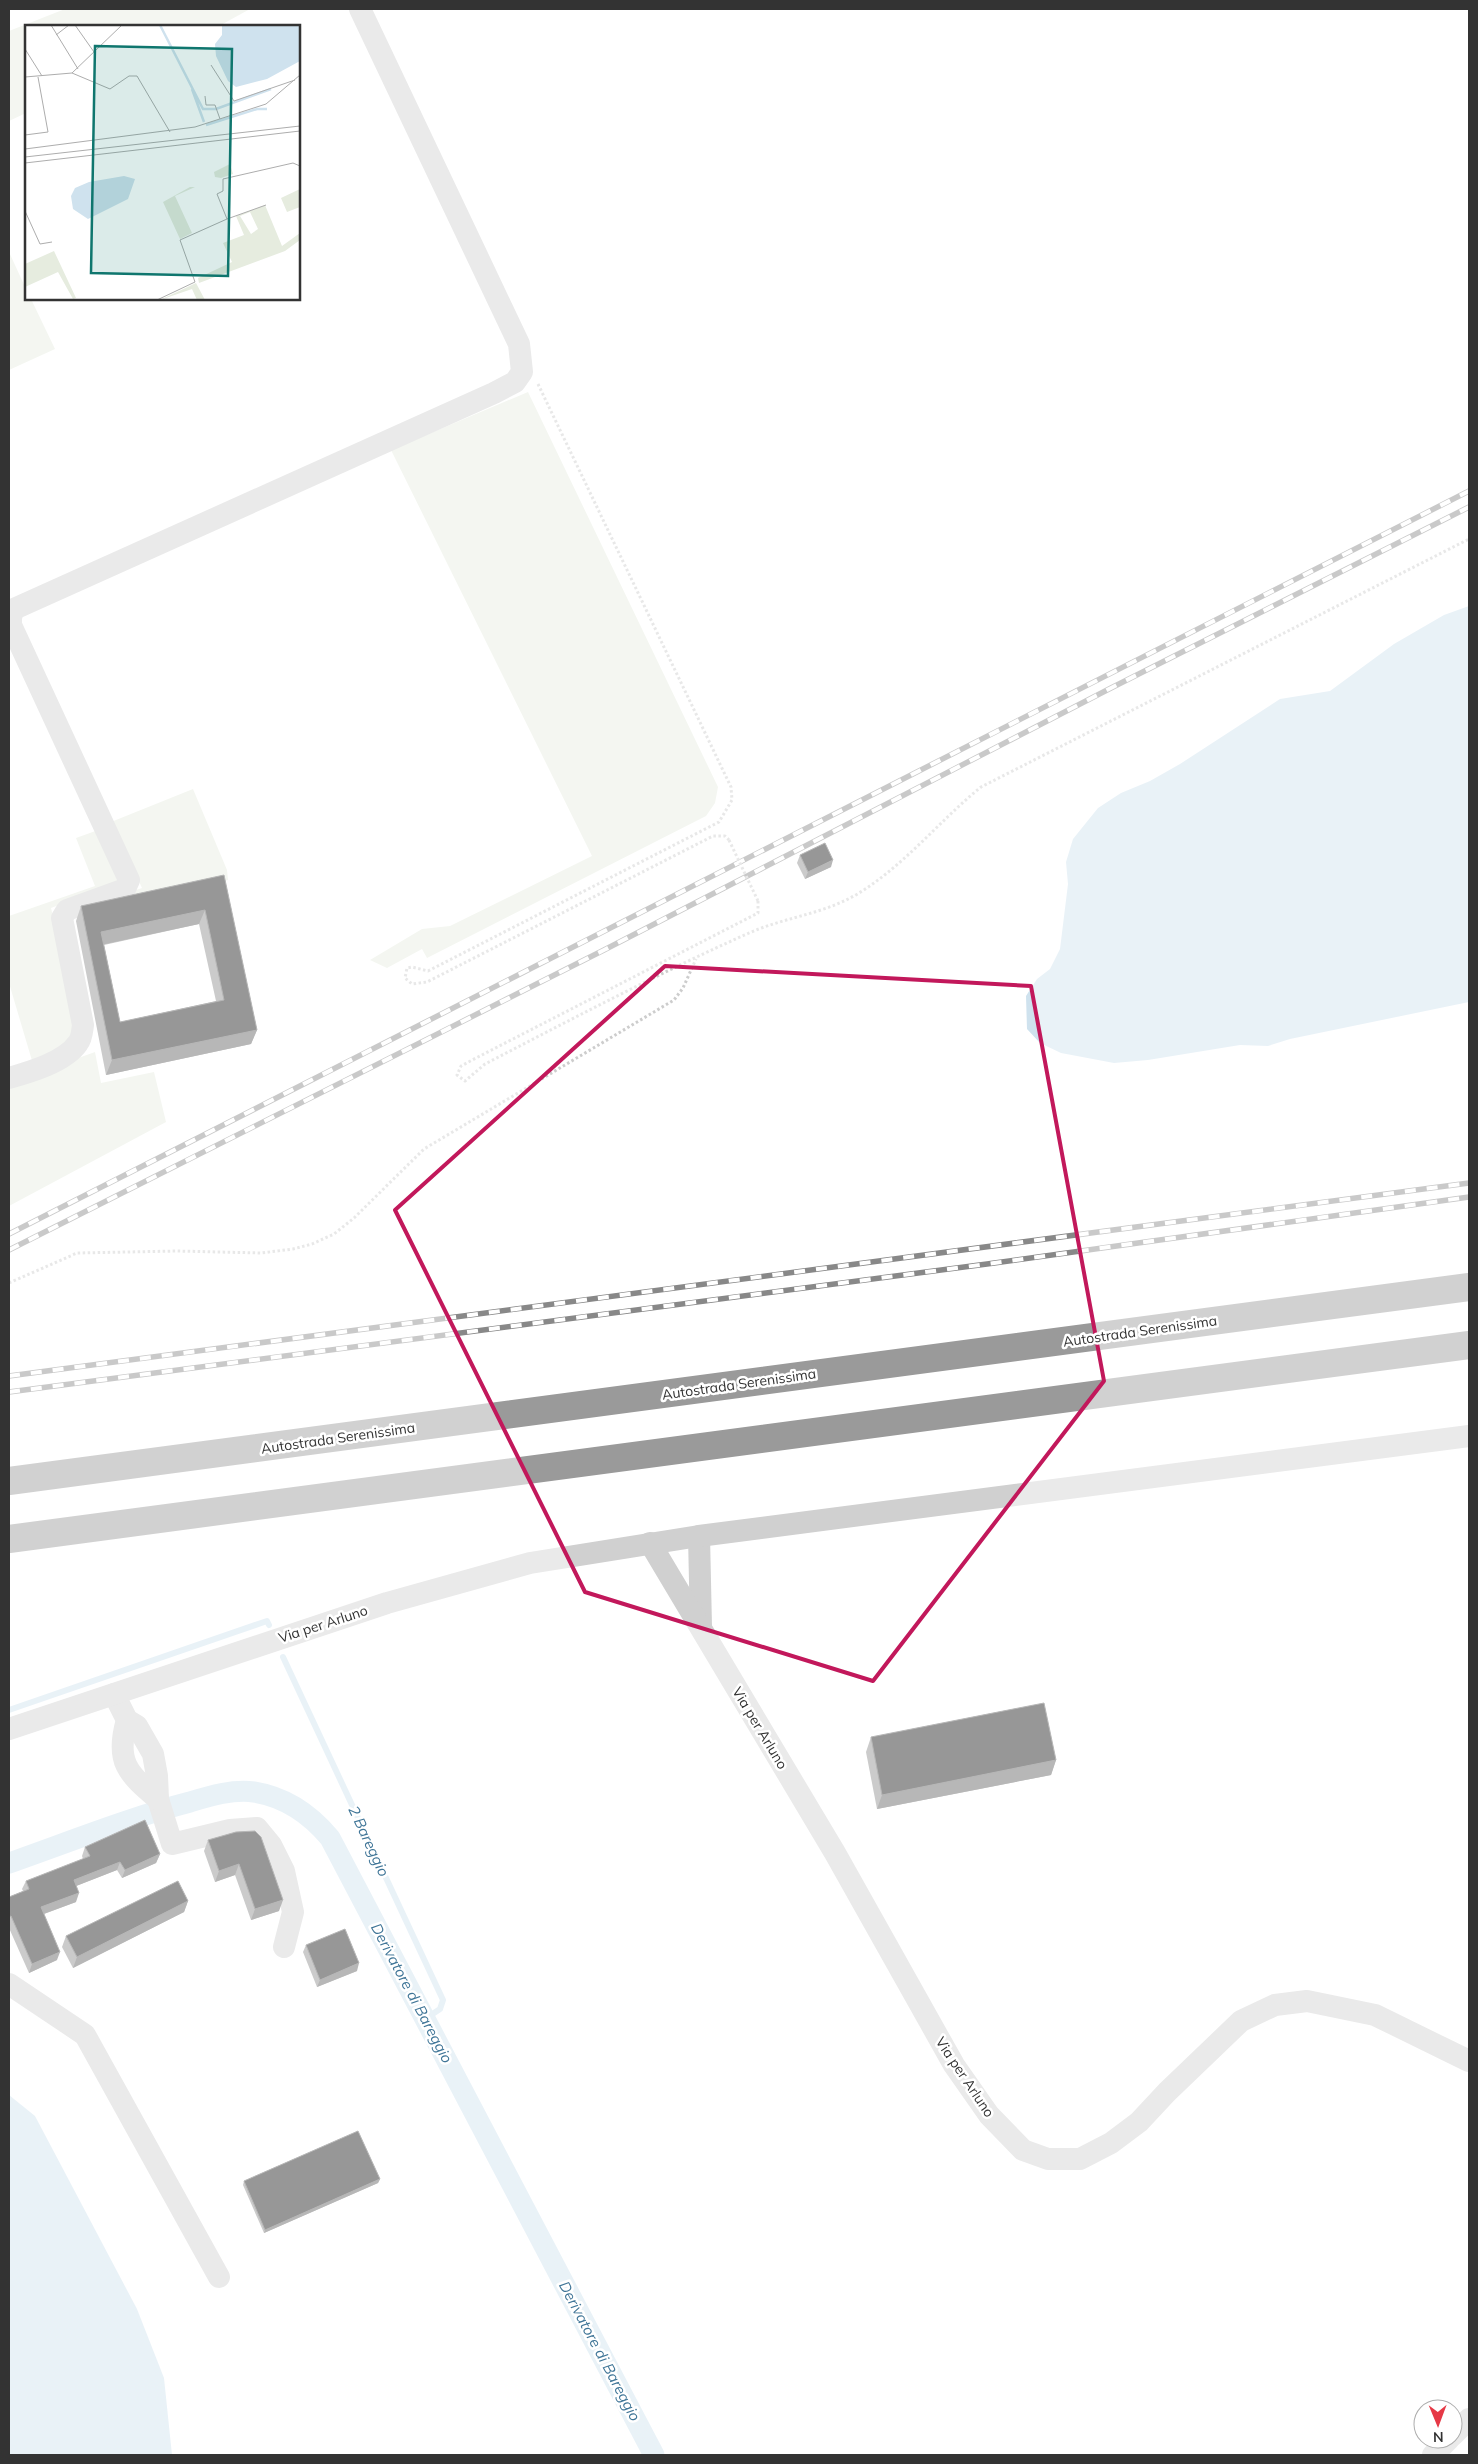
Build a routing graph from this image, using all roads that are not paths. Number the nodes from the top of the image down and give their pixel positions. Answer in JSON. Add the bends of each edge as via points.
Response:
{"nodes":[{"id":1,"x":360,"y":9,"type":"edge"},
{"id":2,"x":11,"y":610,"type":"edge"},
{"id":3,"x":9,"y":1078,"type":"edge"},
{"id":4,"x":1469,"y":1287,"type":"edge"},
{"id":5,"x":1469,"y":1345,"type":"edge"},
{"id":6,"x":1469,"y":1436,"type":"edge"},
{"id":7,"x":9,"y":1481,"type":"edge"},
{"id":8,"x":699,"y":1536,"type":"junction"},
{"id":9,"x":9,"y":1540,"type":"edge"},
{"id":10,"x":647,"y":1544,"type":"junction"},
{"id":11,"x":701,"y":1628,"type":"junction"},
{"id":12,"x":114,"y":1694,"type":"junction"},
{"id":13,"x":9,"y":1729,"type":"edge"},
{"id":14,"x":284,"y":1947,"type":"dead end"},
{"id":15,"x":9,"y":1984,"type":"edge"},
{"id":16,"x":1469,"y":2061,"type":"edge"},
{"id":17,"x":219,"y":2277,"type":"dead end"}],
"edges":[{"from":1,"to":2,"type":"street","via":[[519,344],[522,372],[515,382],[494,393]]},
{"from":2,"to":3,"type":"street","via":[[11,625],[129,880],[125,888],[67,910],[62,918],[83,1025],[79,1042],[55,1060]]},
{"from":4,"to":7,"type":"highway","name":"Autostrada Serenissima"},
{"from":5,"to":9,"type":"highway"},
{"from":6,"to":8,"type":"street"},
{"from":8,"to":10,"type":"street"},
{"from":8,"to":11,"type":"street","name":"Via per Arluno"},
{"from":10,"to":11,"type":"street","name":"Via per Arluno"},
{"from":10,"to":12,"type":"street","name":"Via per Arluno","via":[[530,1563],[387,1603]]},
{"from":11,"to":16,"type":"street","name":"Via per Arluno","via":[[835,1853],[954,2065],[989,2115],[1023,2150],[1048,2159],[1080,2159],[1111,2143],[1140,2122],[1241,2021],[1275,2005],[1307,2001],[1376,2015]]},
{"from":12,"to":13,"type":"street","name":"Via per Arluno"},
{"from":12,"to":14,"type":"street","via":[[127,1720],[137,1726],[153,1754],[161,1809],[172,1844],[230,1830],[257,1828],[271,1845],[284,1871],[293,1912]]},
{"from":15,"to":17,"type":"street","via":[[85,2035]]}]}
